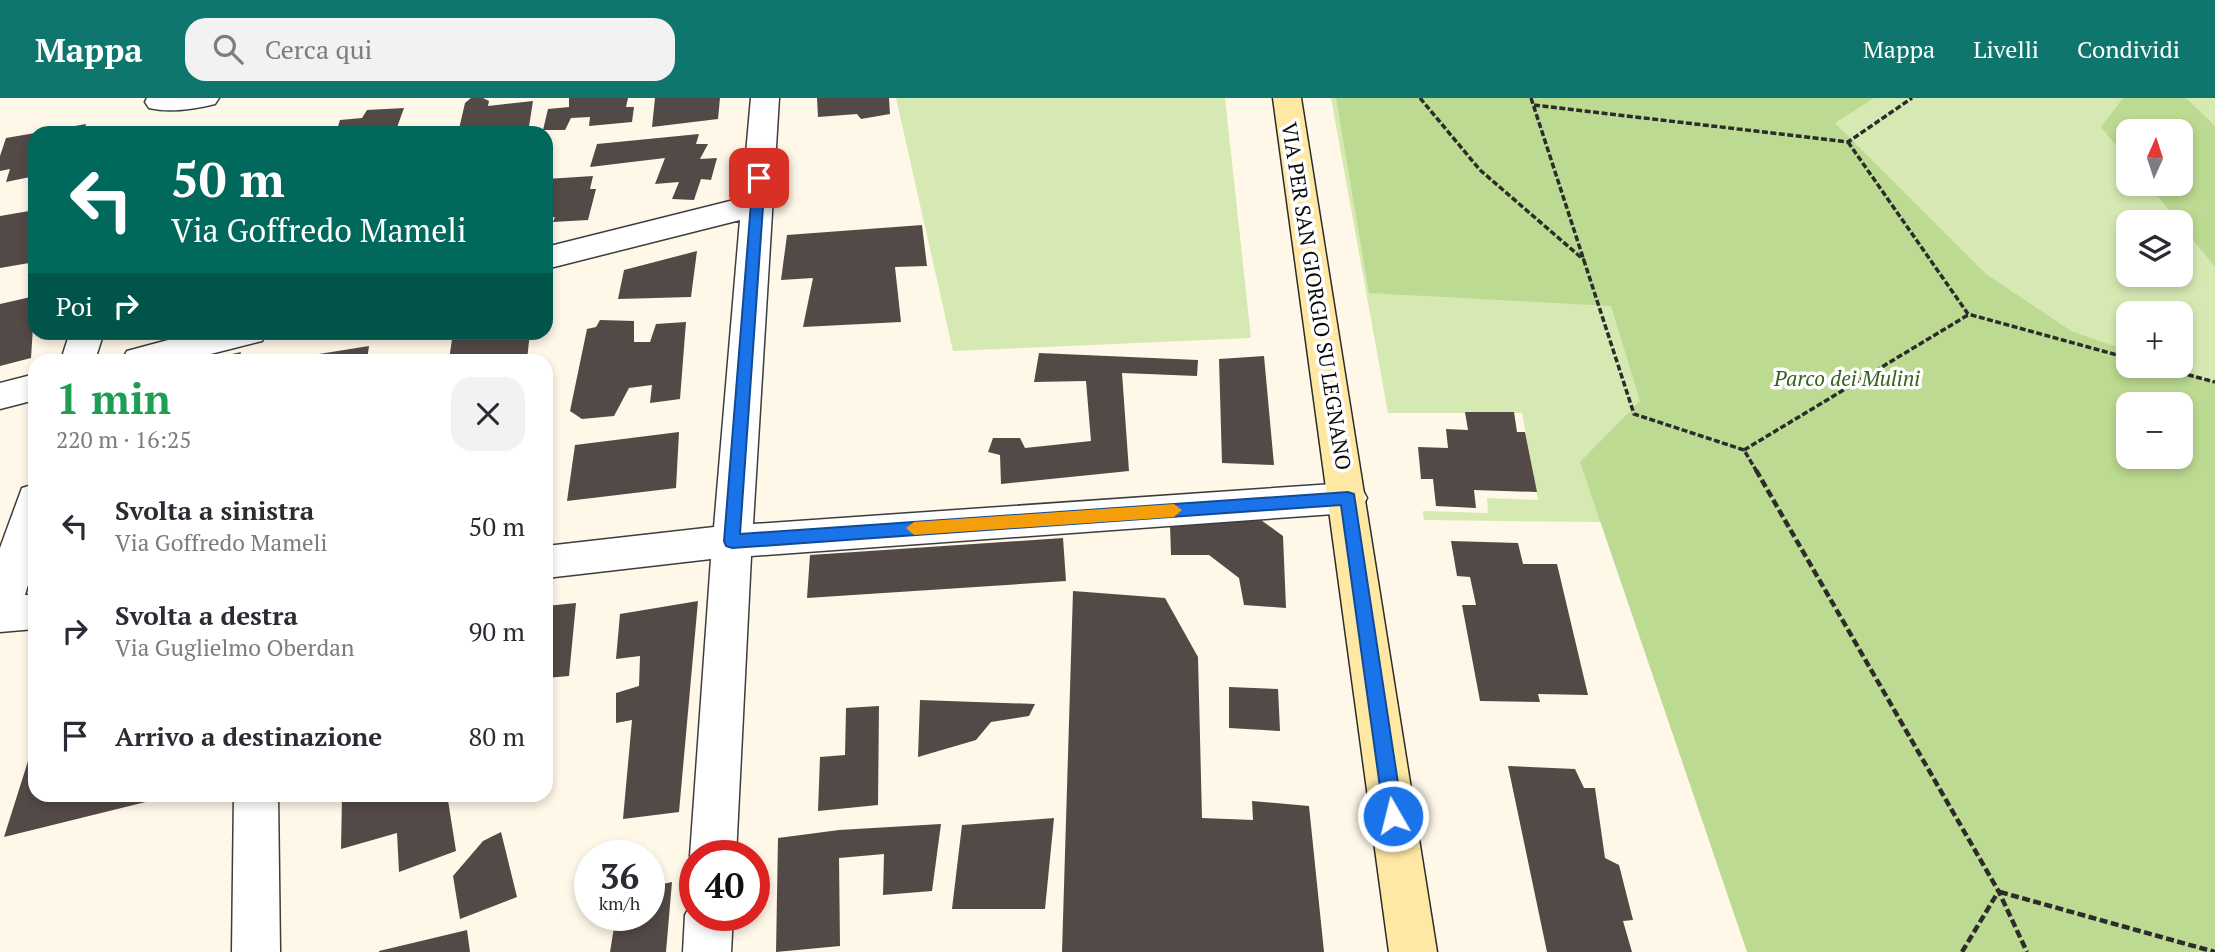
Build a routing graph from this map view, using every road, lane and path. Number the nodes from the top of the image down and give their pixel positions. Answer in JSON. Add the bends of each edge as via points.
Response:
{"nodes":[{"id":1,"x":205,"y":98,"type":"edge"},
{"id":2,"x":765,"y":98,"type":"edge"},
{"id":3,"x":1287,"y":98,"type":"edge"},
{"id":4,"x":1420,"y":98,"type":"edge"},
{"id":5,"x":1531,"y":98,"type":"edge"},
{"id":6,"x":1912,"y":98,"type":"edge"},
{"id":7,"x":160,"y":100,"type":"edge"},
{"id":8,"x":1533,"y":105,"type":"junction"},
{"id":9,"x":151,"y":126,"type":"edge"},
{"id":10,"x":1848,"y":142,"type":"junction"},
{"id":11,"x":757,"y":205,"type":"junction"},
{"id":12,"x":553,"y":256,"type":"edge"},
{"id":13,"x":1584,"y":261,"type":"junction"},
{"id":14,"x":1968,"y":314,"type":"junction"},
{"id":15,"x":218,"y":340,"type":"edge"},
{"id":16,"x":163,"y":354,"type":"edge"},
{"id":17,"x":2116,"y":355,"type":"edge"},
{"id":18,"x":2193,"y":376,"type":"edge"},
{"id":19,"x":2215,"y":382,"type":"edge"},
{"id":20,"x":28,"y":389,"type":"edge"},
{"id":21,"x":0,"y":396,"type":"edge"},
{"id":22,"x":1744,"y":450,"type":"junction"},
{"id":23,"x":1348,"y":498,"type":"junction"},
{"id":24,"x":28,"y":522,"type":"edge"},
{"id":25,"x":732,"y":541,"type":"junction"},
{"id":26,"x":553,"y":561,"type":"edge"},
{"id":27,"x":28,"y":612,"type":"edge"},
{"id":28,"x":0,"y":613,"type":"edge"},
{"id":29,"x":256,"y":802,"type":"edge"},
{"id":30,"x":714,"y":840,"type":"edge"},
{"id":31,"x":1999,"y":892,"type":"junction"},
{"id":32,"x":708,"y":931,"type":"edge"},
{"id":33,"x":256,"y":952,"type":"edge"},
{"id":34,"x":707,"y":952,"type":"edge"},
{"id":35,"x":1413,"y":952,"type":"edge"},
{"id":36,"x":1962,"y":952,"type":"edge"},
{"id":37,"x":2027,"y":952,"type":"edge"},
{"id":38,"x":2215,"y":952,"type":"edge"}],
"edges":[{"from":1,"to":7,"type":"street"},
{"from":2,"to":11,"type":"street"},
{"from":3,"to":23,"type":"street","name":"VIA PER SAN GIORGIO SU LEGNANO"},
{"from":4,"to":13,"type":"path","via":[[1479,170]]},
{"from":5,"to":8,"type":"path"},
{"from":6,"to":10,"type":"path"},
{"from":7,"to":9,"type":"street"},
{"from":8,"to":10,"type":"path"},
{"from":8,"to":13,"type":"path"},
{"from":10,"to":14,"type":"path"},
{"from":11,"to":12,"type":"street"},
{"from":11,"to":25,"type":"street"},
{"from":13,"to":22,"type":"path","via":[[1634,414]]},
{"from":14,"to":17,"type":"path"},
{"from":14,"to":22,"type":"path"},
{"from":15,"to":16,"type":"street"},
{"from":18,"to":19,"type":"path"},
{"from":20,"to":21,"type":"street"},
{"from":22,"to":31,"type":"path"},
{"from":23,"to":25,"type":"street"},
{"from":23,"to":35,"type":"street","name":"VIA PER SAN GIORGIO SU LEGNANO"},
{"from":24,"to":28,"type":"street"},
{"from":25,"to":26,"type":"street"},
{"from":25,"to":30,"type":"street"},
{"from":27,"to":28,"type":"street"},
{"from":29,"to":33,"type":"street"},
{"from":31,"to":36,"type":"path"},
{"from":31,"to":37,"type":"path"},
{"from":31,"to":38,"type":"path"},
{"from":32,"to":34,"type":"street"}]}
